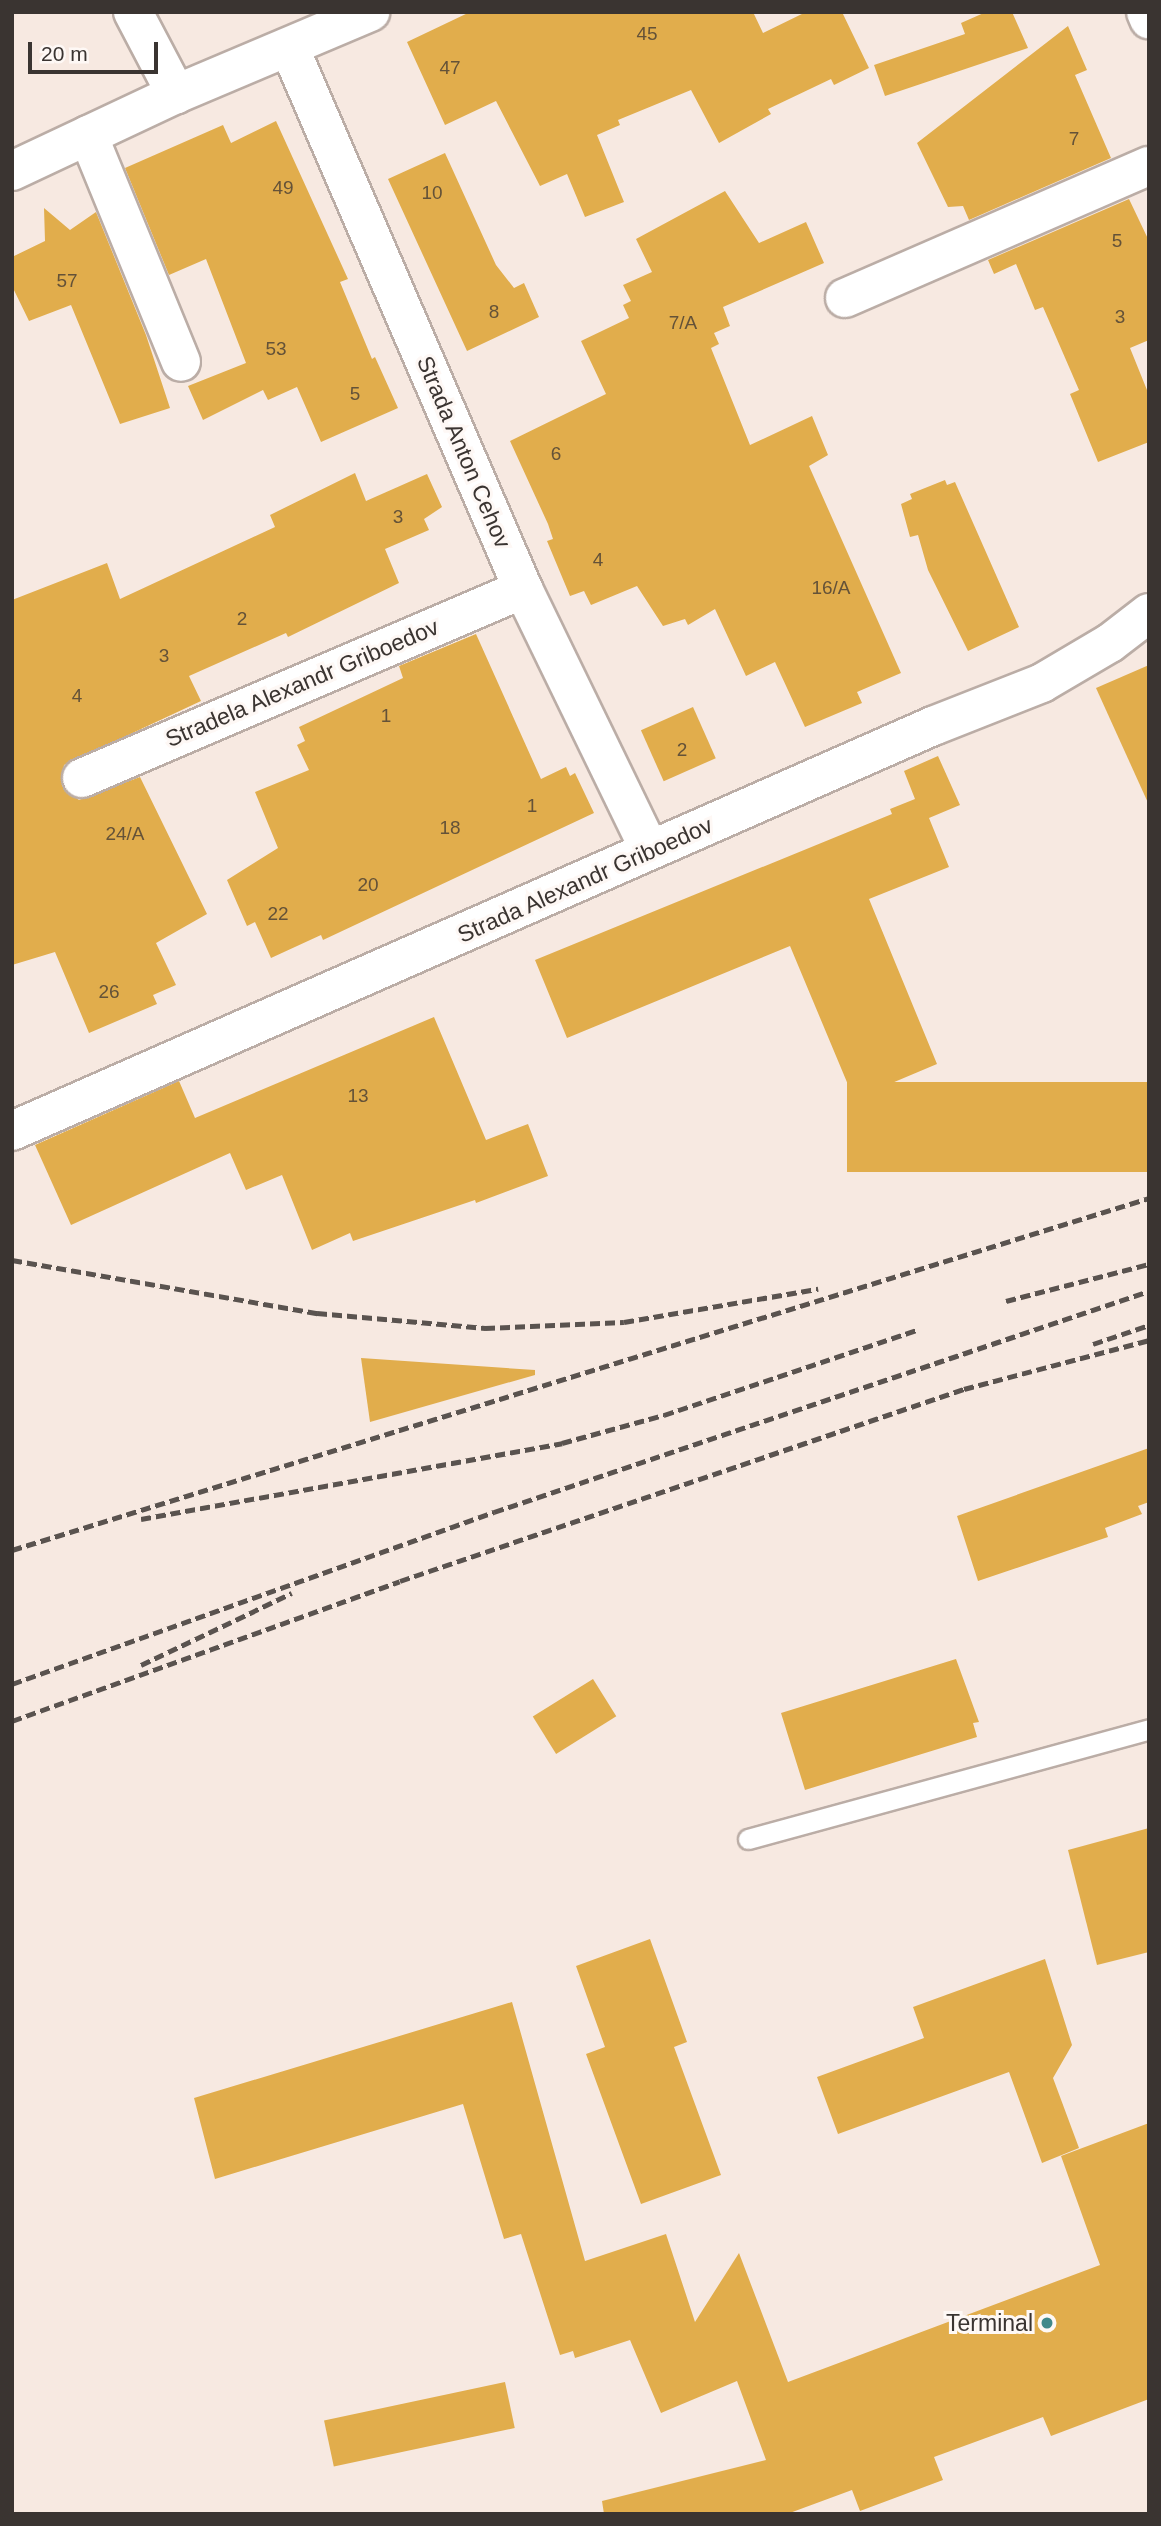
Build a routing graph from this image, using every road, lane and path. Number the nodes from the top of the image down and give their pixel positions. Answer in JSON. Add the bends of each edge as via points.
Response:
{"nodes":[{"id":1,"x":133,"y":12,"type":"edge"},
{"id":2,"x":370,"y":12,"type":"edge"},
{"id":3,"x":1146,"y":12,"type":"edge"},
{"id":4,"x":1149,"y":19,"type":"edge"},
{"id":5,"x":290,"y":49,"type":"junction"},
{"id":6,"x":176,"y":94,"type":"junction"},
{"id":7,"x":88,"y":135,"type":"junction"},
{"id":8,"x":1149,"y":166,"type":"edge"},
{"id":9,"x":12,"y":171,"type":"edge"},
{"id":10,"x":845,"y":298,"type":"dead end"},
{"id":11,"x":181,"y":362,"type":"dead end"},
{"id":12,"x":523,"y":589,"type":"junction"},
{"id":13,"x":1149,"y":613,"type":"edge"},
{"id":14,"x":82,"y":778,"type":"dead end"},
{"id":15,"x":650,"y":850,"type":"junction"},
{"id":16,"x":12,"y":1131,"type":"edge"},
{"id":17,"x":1149,"y":1729,"type":"edge"},
{"id":18,"x":748,"y":1839,"type":"dead end"}],
"edges":[{"from":1,"to":6,"type":"street"},
{"from":2,"to":5,"type":"street"},
{"from":3,"to":4,"type":"street"},
{"from":5,"to":6,"type":"street"},
{"from":5,"to":12,"type":"street","name":"Strada Anton Cehov"},
{"from":6,"to":7,"type":"street"},
{"from":7,"to":9,"type":"street"},
{"from":7,"to":11,"type":"street"},
{"from":8,"to":10,"type":"street"},
{"from":12,"to":14,"type":"street","name":"Stradela Alexandr Griboedov"},
{"from":12,"to":15,"type":"street","name":"Strada Anton Cehov"},
{"from":13,"to":15,"type":"street","name":"Strada Alexandr Griboedov","via":[[1110,643],[1042,683]]},
{"from":15,"to":16,"type":"street","name":"Strada Alexandr Griboedov"},
{"from":17,"to":18,"type":"lane"}]}
